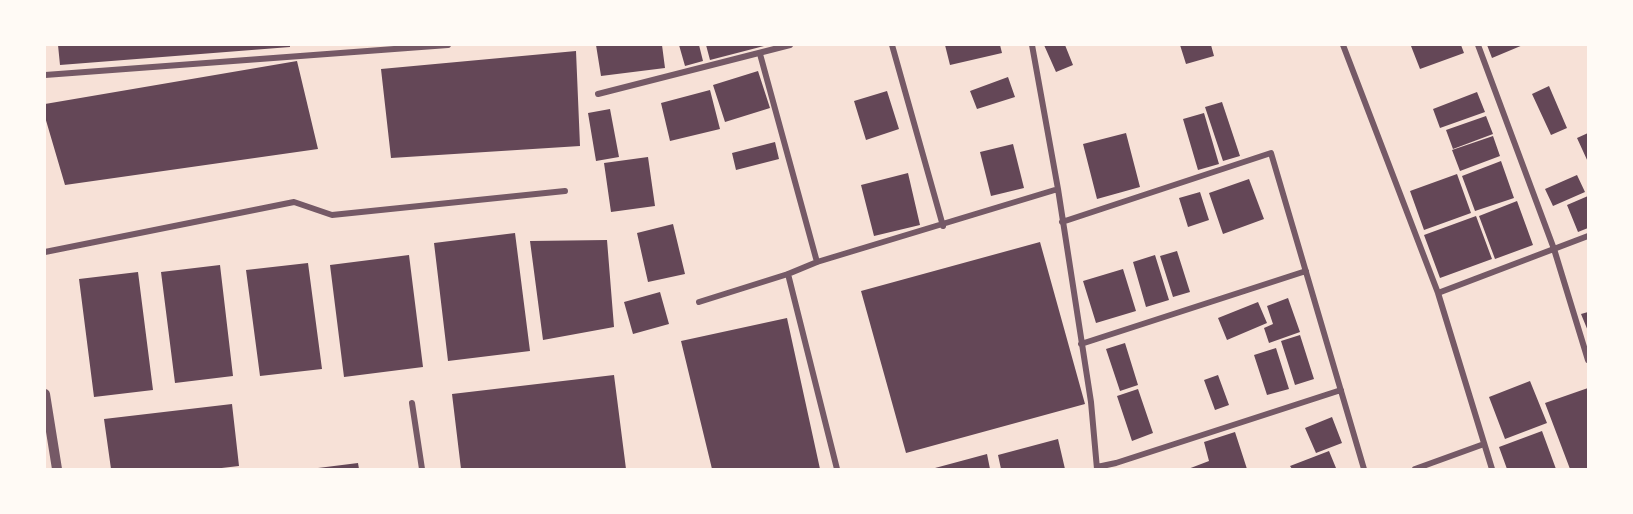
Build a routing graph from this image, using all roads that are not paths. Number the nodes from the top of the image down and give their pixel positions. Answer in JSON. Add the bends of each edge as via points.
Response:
{"nodes":[{"id":1,"x":448,"y":45,"type":"edge"},
{"id":2,"x":790,"y":45,"type":"edge"},
{"id":3,"x":892,"y":45,"type":"edge"},
{"id":4,"x":1032,"y":45,"type":"edge"},
{"id":5,"x":1343,"y":45,"type":"edge"},
{"id":6,"x":1478,"y":45,"type":"edge"},
{"id":7,"x":760,"y":54,"type":"junction"},
{"id":8,"x":45,"y":75,"type":"edge"},
{"id":9,"x":598,"y":94,"type":"dead end"},
{"id":10,"x":1058,"y":189,"type":"junction"},
{"id":11,"x":565,"y":190,"type":"dead end"},
{"id":12,"x":1062,"y":222,"type":"junction"},
{"id":13,"x":943,"y":226,"type":"junction"},
{"id":14,"x":1588,"y":236,"type":"edge"},
{"id":15,"x":1554,"y":249,"type":"junction"},
{"id":16,"x":45,"y":252,"type":"edge"},
{"id":17,"x":817,"y":262,"type":"junction"},
{"id":18,"x":1306,"y":271,"type":"junction"},
{"id":19,"x":788,"y":274,"type":"junction"},
{"id":20,"x":1438,"y":293,"type":"junction"},
{"id":21,"x":699,"y":302,"type":"dead end"},
{"id":22,"x":1082,"y":344,"type":"junction"},
{"id":23,"x":1588,"y":360,"type":"edge"},
{"id":24,"x":1341,"y":390,"type":"junction"},
{"id":25,"x":45,"y":394,"type":"edge"},
{"id":26,"x":412,"y":403,"type":"dead end"},
{"id":27,"x":47,"y":421,"type":"edge"},
{"id":28,"x":1484,"y":444,"type":"junction"},
{"id":29,"x":1097,"y":468,"type":"edge"},
{"id":30,"x":57,"y":469,"type":"edge"},
{"id":31,"x":422,"y":469,"type":"edge"},
{"id":32,"x":837,"y":469,"type":"edge"},
{"id":33,"x":1364,"y":469,"type":"edge"},
{"id":34,"x":1414,"y":469,"type":"edge"},
{"id":35,"x":1492,"y":469,"type":"edge"}],
"edges":[{"from":1,"to":8,"type":"street"},
{"from":2,"to":7,"type":"street"},
{"from":3,"to":13,"type":"street"},
{"from":4,"to":10,"type":"street"},
{"from":5,"to":20,"type":"street"},
{"from":6,"to":15,"type":"street"},
{"from":7,"to":9,"type":"street"},
{"from":7,"to":17,"type":"street"},
{"from":10,"to":12,"type":"street"},
{"from":10,"to":13,"type":"street"},
{"from":11,"to":16,"type":"street","via":[[332,215],[294,202]]},
{"from":12,"to":18,"type":"street","via":[[1271,153]]},
{"from":12,"to":22,"type":"street"},
{"from":13,"to":17,"type":"street"},
{"from":14,"to":15,"type":"street"},
{"from":15,"to":20,"type":"street"},
{"from":15,"to":23,"type":"street"},
{"from":17,"to":19,"type":"street"},
{"from":18,"to":22,"type":"street"},
{"from":18,"to":24,"type":"street"},
{"from":19,"to":21,"type":"street"},
{"from":19,"to":32,"type":"street"},
{"from":20,"to":28,"type":"street"},
{"from":22,"to":29,"type":"street"},
{"from":24,"to":29,"type":"street"},
{"from":24,"to":33,"type":"street"},
{"from":25,"to":27,"type":"street"},
{"from":26,"to":31,"type":"street"},
{"from":27,"to":30,"type":"street"},
{"from":28,"to":34,"type":"street"},
{"from":28,"to":35,"type":"street"}]}
